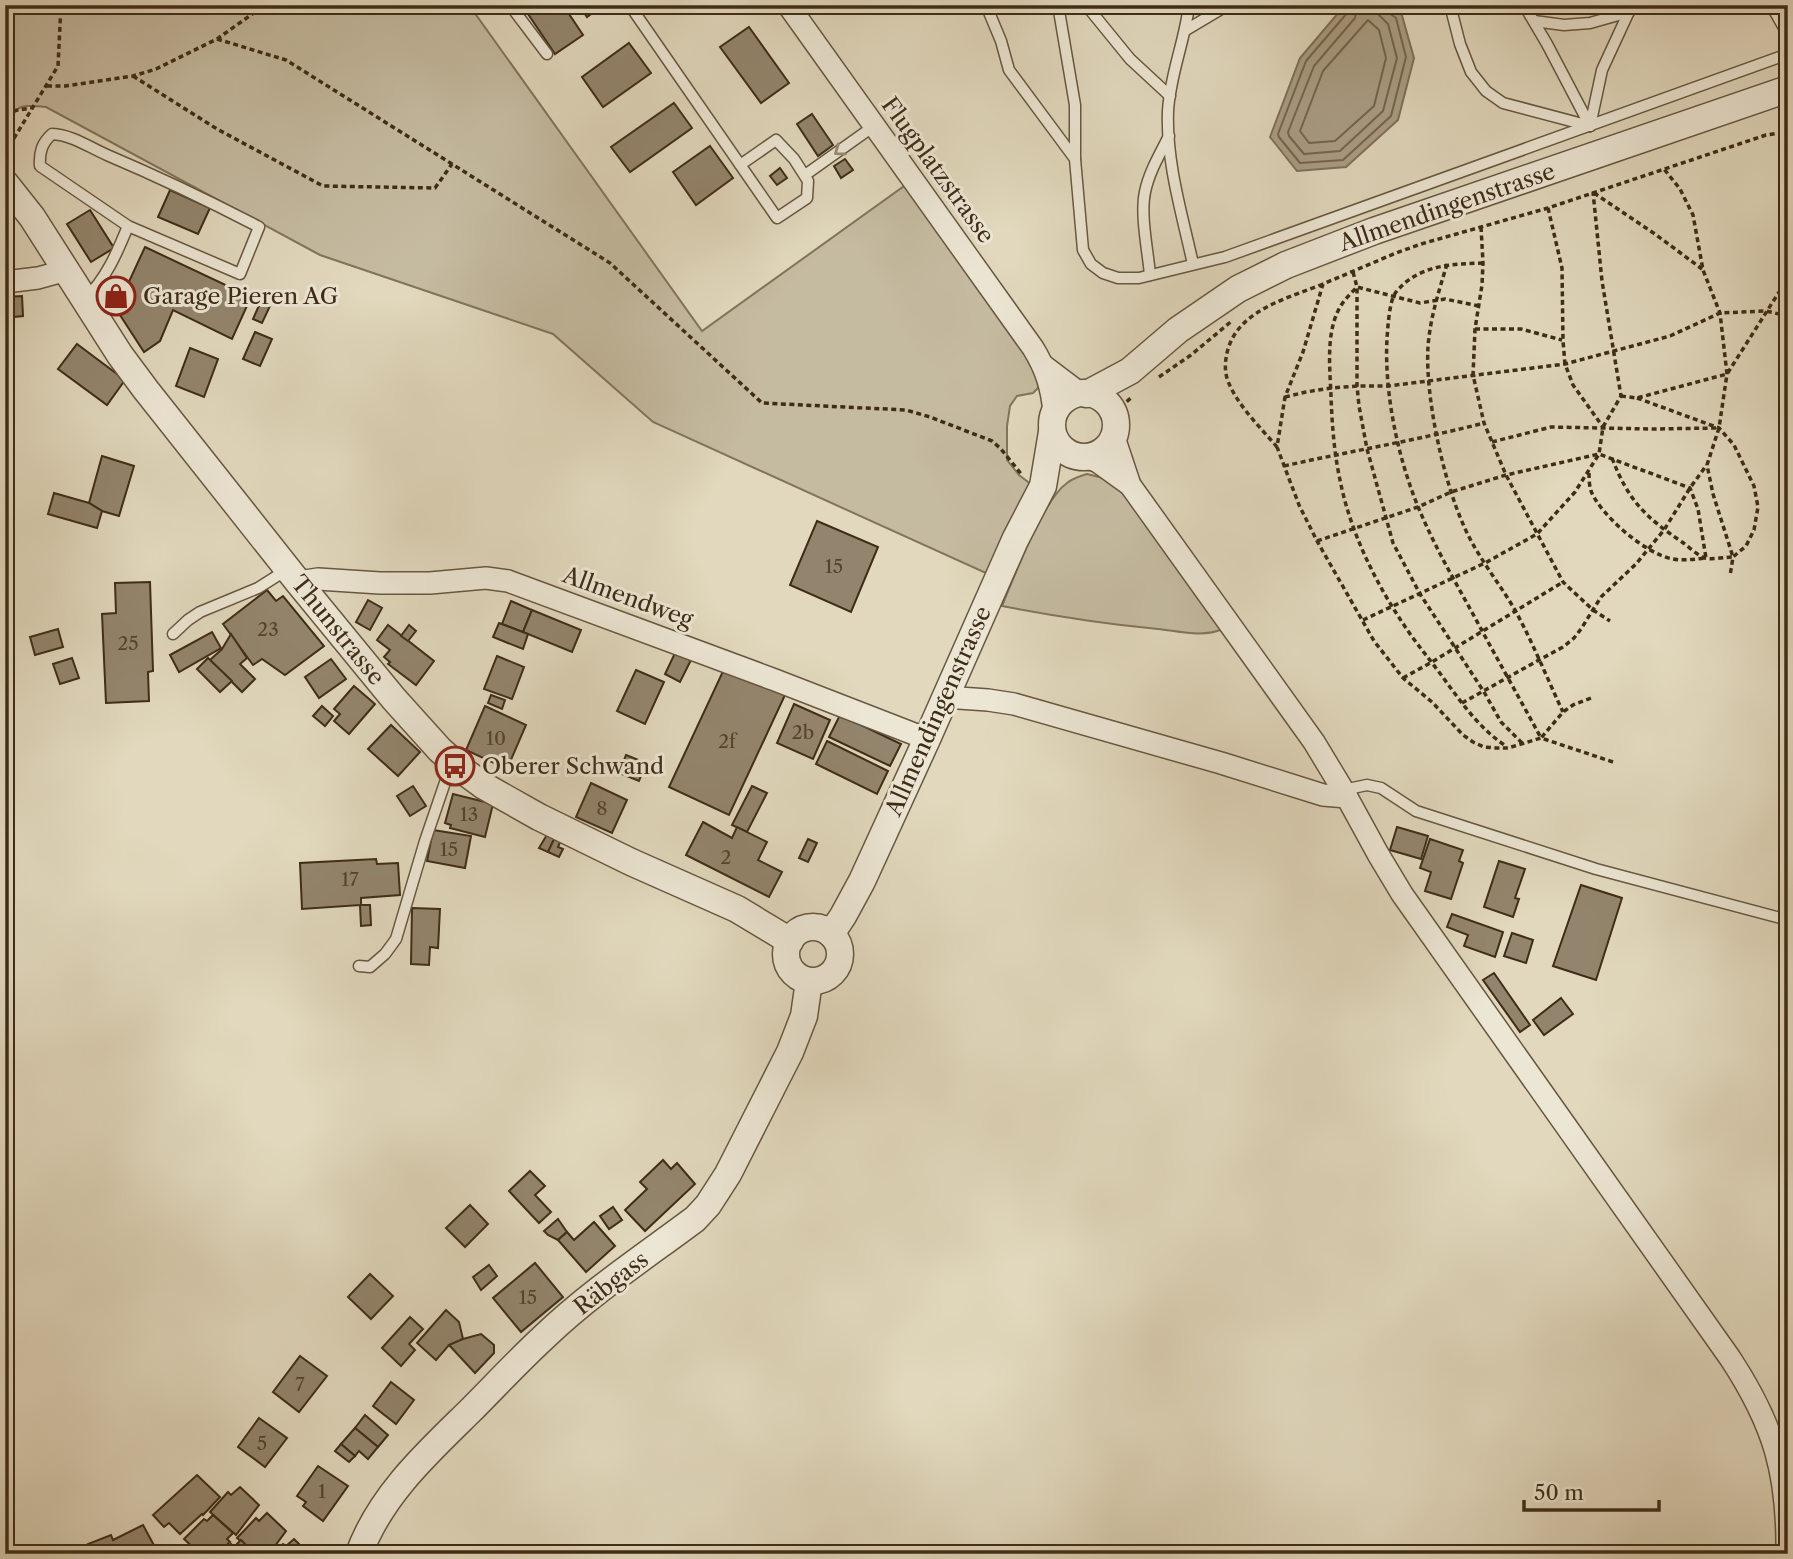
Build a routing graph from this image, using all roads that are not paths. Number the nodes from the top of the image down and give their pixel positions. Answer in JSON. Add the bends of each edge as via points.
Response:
{"nodes":[{"id":1,"x":510,"y":5,"type":"edge"},
{"id":2,"x":626,"y":5,"type":"edge"},
{"id":3,"x":788,"y":5,"type":"edge"},
{"id":4,"x":1058,"y":5,"type":"edge"},
{"id":5,"x":1086,"y":5,"type":"edge"},
{"id":6,"x":1189,"y":5,"type":"edge"},
{"id":7,"x":1227,"y":5,"type":"edge"},
{"id":8,"x":1450,"y":5,"type":"edge"},
{"id":9,"x":1524,"y":5,"type":"edge"},
{"id":10,"x":1769,"y":5,"type":"edge"},
{"id":11,"x":989,"y":7,"type":"edge"},
{"id":12,"x":1631,"y":9,"type":"edge"},
{"id":13,"x":1534,"y":21,"type":"junction"},
{"id":14,"x":1186,"y":30,"type":"junction"},
{"id":15,"x":1788,"y":35,"type":"edge"},
{"id":16,"x":547,"y":54,"type":"dead end"},
{"id":17,"x":1788,"y":54,"type":"edge"},
{"id":18,"x":1788,"y":89,"type":"edge"},
{"id":19,"x":1170,"y":96,"type":"junction"},
{"id":20,"x":874,"y":126,"type":"junction"},
{"id":21,"x":1590,"y":126,"type":"junction"},
{"id":22,"x":1170,"y":135,"type":"junction"},
{"id":23,"x":1075,"y":159,"type":"junction"},
{"id":24,"x":740,"y":164,"type":"junction"},
{"id":25,"x":805,"y":175,"type":"junction"},
{"id":26,"x":5,"y":183,"type":"edge"},
{"id":27,"x":128,"y":226,"type":"junction"},
{"id":28,"x":1193,"y":264,"type":"junction"},
{"id":29,"x":67,"y":270,"type":"junction"},
{"id":30,"x":1150,"y":275,"type":"junction"},
{"id":31,"x":5,"y":282,"type":"edge"},
{"id":32,"x":85,"y":299,"type":"junction"},
{"id":33,"x":1044,"y":366,"type":"junction"},
{"id":34,"x":1134,"y":381,"type":"junction"},
{"id":35,"x":1084,"y":394,"type":"junction"},
{"id":36,"x":1053,"y":423,"type":"junction"},
{"id":37,"x":1114,"y":425,"type":"junction"},
{"id":38,"x":1083,"y":457,"type":"junction"},
{"id":39,"x":1130,"y":485,"type":"junction"},
{"id":40,"x":1043,"y":486,"type":"junction"},
{"id":41,"x":293,"y":575,"type":"junction"},
{"id":42,"x":173,"y":634,"type":"dead end"},
{"id":43,"x":944,"y":697,"type":"junction"},
{"id":44,"x":927,"y":739,"type":"junction"},
{"id":45,"x":452,"y":761,"type":"junction"},
{"id":46,"x":1345,"y":794,"type":"junction"},
{"id":47,"x":1788,"y":920,"type":"edge"},
{"id":48,"x":831,"y":934,"type":"junction"},
{"id":49,"x":790,"y":941,"type":"junction"},
{"id":50,"x":359,"y":966,"type":"dead end"},
{"id":51,"x":809,"y":981,"type":"junction"},
{"id":52,"x":359,"y":1554,"type":"edge"},
{"id":53,"x":1787,"y":1554,"type":"edge"}],
"edges":[{"from":1,"to":16,"type":"lane"},
{"from":2,"to":24,"type":"lane"},
{"from":3,"to":20,"type":"street","name":"Flugplatzstrasse"},
{"from":4,"to":23,"type":"lane","via":[[1075,105]]},
{"from":5,"to":19,"type":"lane","via":[[1130,59]]},
{"from":6,"to":14,"type":"lane"},
{"from":7,"to":14,"type":"lane"},
{"from":8,"to":21,"type":"lane","via":[[1471,72],[1486,92],[1503,103]]},
{"from":9,"to":13,"type":"lane"},
{"from":10,"to":15,"type":"lane"},
{"from":11,"to":23,"type":"lane","via":[[1009,70]]},
{"from":12,"to":13,"type":"lane","via":[[1590,23]]},
{"from":12,"to":21,"type":"lane","via":[[1602,70]]},
{"from":13,"to":21,"type":"lane"},
{"from":14,"to":19,"type":"lane"},
{"from":17,"to":21,"type":"lane"},
{"from":18,"to":34,"type":"street","name":"Allmendingenstrasse","via":[[1286,265],[1198,315],[1160,344]]},
{"from":19,"to":22,"type":"lane"},
{"from":20,"to":25,"type":"lane","one_way":true},
{"from":20,"to":33,"type":"street","name":"Flugplatzstrasse"},
{"from":21,"to":28,"type":"lane","via":[[1225,257]]},
{"from":22,"to":28,"type":"lane","via":[[1171,164]]},
{"from":22,"to":30,"type":"lane","via":[[1145,194]]},
{"from":23,"to":30,"type":"lane","via":[[1083,250],[1091,264],[1118,278]]},
{"from":24,"to":25,"type":"lane","via":[[776,140]]},
{"from":24,"to":25,"type":"lane","via":[[777,218],[807,198]]},
{"from":26,"to":29,"type":"street","name":"Thunstrasse"},
{"from":27,"to":27,"type":"lane","via":[[40,166],[43,142],[52,134],[66,135],[259,227],[240,274]]},
{"from":27,"to":32,"type":"lane","via":[[117,254]]},
{"from":28,"to":30,"type":"lane"},
{"from":29,"to":31,"type":"street"},
{"from":29,"to":32,"type":"street","name":"Thunstrasse"},
{"from":32,"to":41,"type":"street","name":"Thunstrasse","via":[[146,390]]},
{"from":33,"to":35,"type":"street","name":"Flugplatzstrasse"},
{"from":33,"to":36,"type":"street","name":"Flugplatzstrasse"},
{"from":34,"to":35,"type":"street","name":"Allmendingenstrasse"},
{"from":34,"to":37,"type":"street","name":"Allmendingenstrasse","via":[[1119,393]]},
{"from":35,"to":36,"type":"street","via":[[1065,400]]},
{"from":35,"to":37,"type":"street","via":[[1102,399]]},
{"from":36,"to":38,"type":"street","via":[[1057,443],[1064,451]]},
{"from":36,"to":40,"type":"street","name":"Allmendingenstrasse"},
{"from":37,"to":38,"type":"street","via":[[1104,450]]},
{"from":37,"to":39,"type":"street"},
{"from":38,"to":39,"type":"street"},
{"from":38,"to":40,"type":"street","name":"Allmendingenstrasse"},
{"from":39,"to":46,"type":"street","via":[[1314,742]]},
{"from":40,"to":43,"type":"street","name":"Allmendingenstrasse"},
{"from":41,"to":42,"type":"lane","via":[[200,612]]},
{"from":41,"to":44,"type":"street","name":"Allmendweg","via":[[380,583],[508,581]]},
{"from":41,"to":45,"type":"street","name":"Thunstrasse"},
{"from":43,"to":44,"type":"street","name":"Allmendingenstrasse"},
{"from":43,"to":46,"type":"street","via":[[1014,704],[1323,795]]},
{"from":44,"to":48,"type":"street","name":"Allmendingenstrasse","via":[[852,902]]},
{"from":45,"to":49,"type":"street","name":"Thunstrasse","via":[[484,786],[539,817],[737,909]]},
{"from":45,"to":50,"type":"lane","via":[[396,939],[370,967]]},
{"from":46,"to":47,"type":"lane","via":[[1363,785],[1381,788],[1416,811],[1596,869]]},
{"from":46,"to":53,"type":"street","via":[[1422,923],[1750,1388],[1780,1466]]},
{"from":48,"to":49,"type":"street","via":[[813,927],[796,933]]},
{"from":48,"to":51,"type":"street","via":[[839,948],[837,965],[826,978]]},
{"from":49,"to":51,"type":"street","via":[[789,966]]},
{"from":51,"to":52,"type":"street","name":"Räbgass","via":[[804,1016],[790,1052],[708,1205],[545,1336],[427,1453],[378,1514]]}]}
